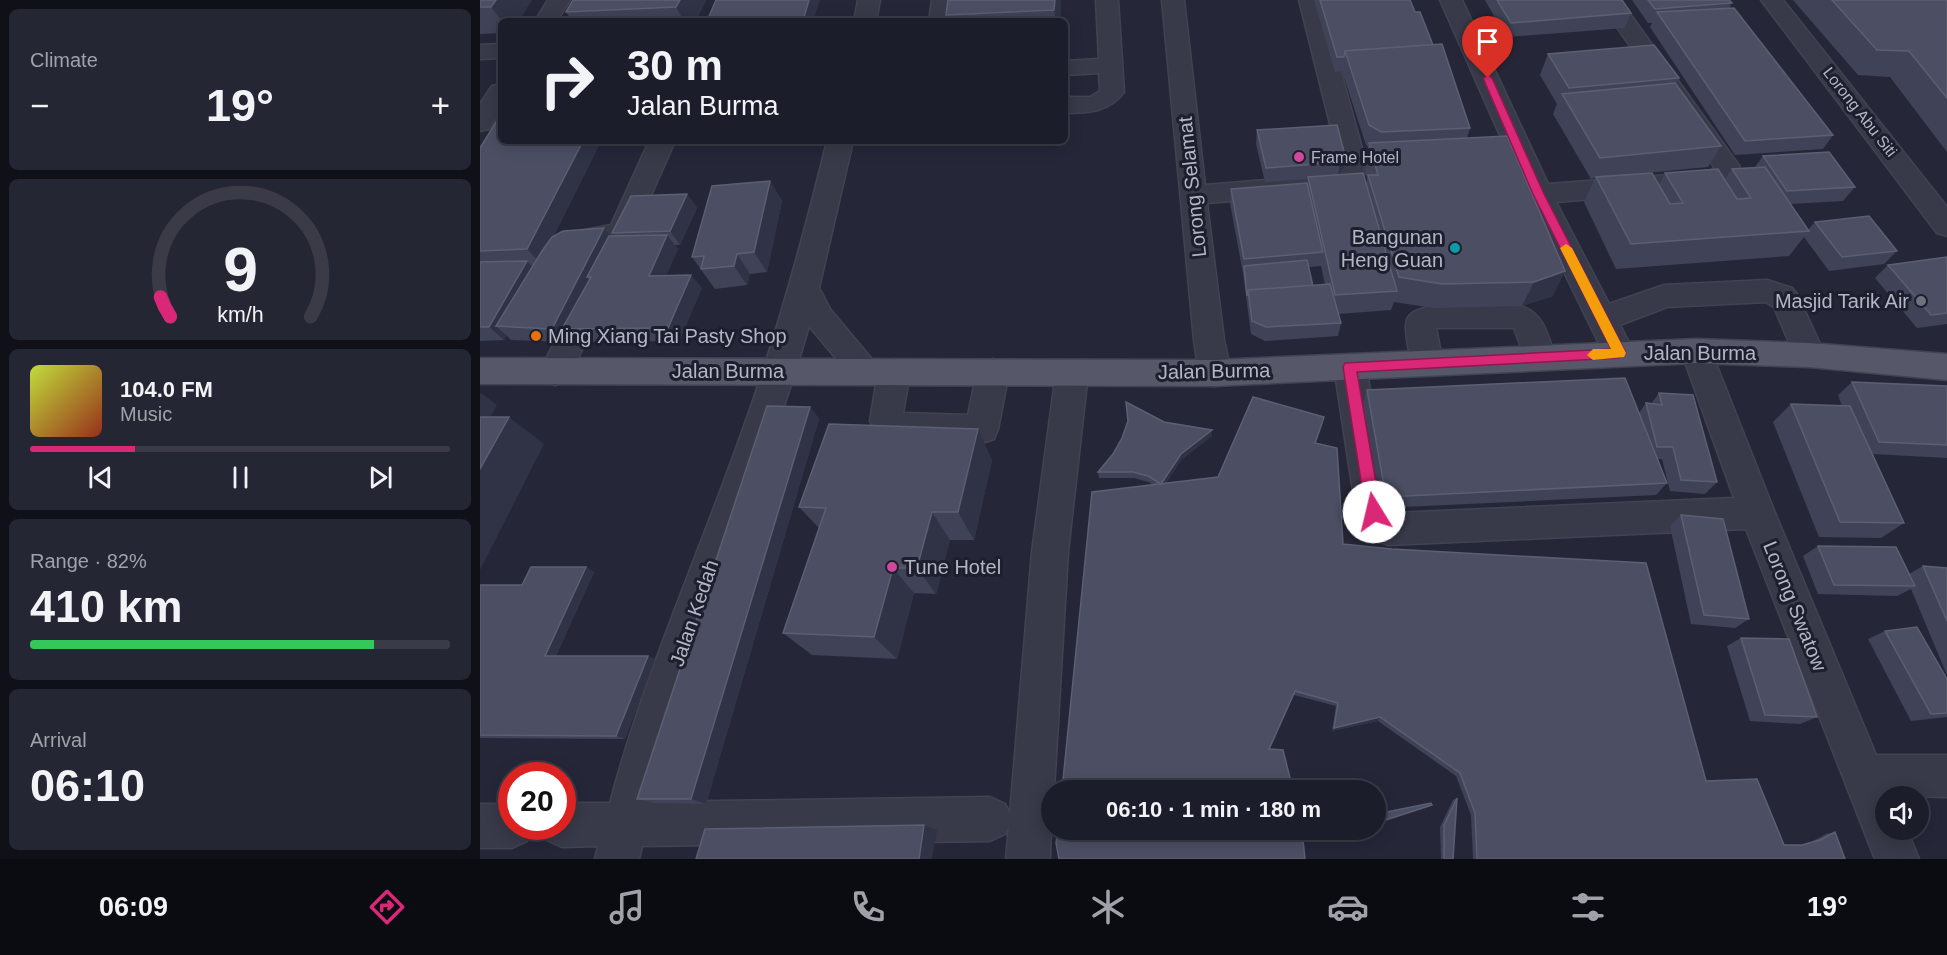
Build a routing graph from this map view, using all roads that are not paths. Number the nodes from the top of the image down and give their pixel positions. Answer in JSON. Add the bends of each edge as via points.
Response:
{"nodes":[{"id":1,"x":558,"y":0,"type":"edge"},
{"id":2,"x":869,"y":0,"type":"edge"},
{"id":3,"x":943,"y":0,"type":"edge"},
{"id":4,"x":1107,"y":0,"type":"edge"},
{"id":5,"x":1173,"y":0,"type":"edge"},
{"id":6,"x":1310,"y":0,"type":"edge"},
{"id":7,"x":1451,"y":0,"type":"edge"},
{"id":8,"x":1609,"y":0,"type":"edge"},
{"id":9,"x":1772,"y":0,"type":"edge"},
{"id":10,"x":548,"y":18,"type":"edge"},
{"id":11,"x":866,"y":18,"type":"edge"},
{"id":12,"x":940,"y":18,"type":"edge"},
{"id":13,"x":498,"y":51,"type":"edge"},
{"id":14,"x":480,"y":52,"type":"edge"},
{"id":15,"x":1111,"y":65,"type":"junction"},
{"id":16,"x":1068,"y":68,"type":"edge"},
{"id":17,"x":498,"y":96,"type":"edge"},
{"id":18,"x":1068,"y":105,"type":"edge"},
{"id":19,"x":480,"y":123,"type":"edge"},
{"id":20,"x":661,"y":144,"type":"edge"},
{"id":21,"x":839,"y":144,"type":"edge"},
{"id":22,"x":1539,"y":194,"type":"junction"},
{"id":23,"x":1193,"y":195,"type":"junction"},
{"id":24,"x":1947,"y":226,"type":"edge"},
{"id":25,"x":547,"y":264,"type":"edge"},
{"id":26,"x":805,"y":289,"type":"junction"},
{"id":27,"x":596,"y":292,"type":"edge"},
{"id":28,"x":1601,"y":318,"type":"junction"},
{"id":29,"x":1696,"y":351,"type":"junction"},
{"id":30,"x":1619,"y":353,"type":"junction"},
{"id":31,"x":1809,"y":355,"type":"junction"},
{"id":32,"x":1539,"y":357,"type":"junction"},
{"id":33,"x":1427,"y":363,"type":"junction"},
{"id":34,"x":1350,"y":367,"type":"junction"},
{"id":35,"x":1947,"y":367,"type":"edge"},
{"id":36,"x":780,"y":370,"type":"junction"},
{"id":37,"x":480,"y":371,"type":"edge"},
{"id":38,"x":880,"y":371,"type":"junction"},
{"id":39,"x":555,"y":372,"type":"junction"},
{"id":40,"x":993,"y":372,"type":"junction"},
{"id":41,"x":1215,"y":373,"type":"junction"},
{"id":42,"x":1072,"y":374,"type":"junction"},
{"id":43,"x":1757,"y":513,"type":"junction"},
{"id":44,"x":1863,"y":776,"type":"junction"},
{"id":45,"x":1947,"y":776,"type":"edge"},
{"id":46,"x":990,"y":819,"type":"dead end"},
{"id":47,"x":480,"y":826,"type":"edge"},
{"id":48,"x":498,"y":826,"type":"edge"},
{"id":49,"x":576,"y":829,"type":"edge"},
{"id":50,"x":621,"y":842,"type":"edge"},
{"id":51,"x":1028,"y":859,"type":"edge"},
{"id":52,"x":1896,"y":859,"type":"edge"}],
"edges":[{"from":1,"to":10,"type":"street"},
{"from":2,"to":11,"type":"street"},
{"from":3,"to":12,"type":"street"},
{"from":4,"to":15,"type":"street"},
{"from":5,"to":23,"type":"street","name":"Lorong Selamat"},
{"from":6,"to":23,"type":"street","via":[[1355,171],[1330,184]]},
{"from":7,"to":22,"type":"street"},
{"from":8,"to":22,"type":"street","via":[[1727,167],[1725,175],[1716,180]]},
{"from":9,"to":24,"type":"street","name":"Lorong Abu Siti"},
{"from":13,"to":14,"type":"street"},
{"from":15,"to":16,"type":"street"},
{"from":15,"to":18,"type":"street","via":[[1109,96],[1092,104]]},
{"from":17,"to":19,"type":"street"},
{"from":20,"to":25,"type":"street","via":[[622,231],[608,237],[566,242],[555,250]]},
{"from":21,"to":26,"type":"street","name":"Jalan Kedah"},
{"from":22,"to":28,"type":"street"},
{"from":23,"to":41,"type":"street","name":"Lorong Selamat"},
{"from":26,"to":36,"type":"street","name":"Jalan Kedah"},
{"from":26,"to":38,"type":"street","via":[[818,316]]},
{"from":27,"to":39,"type":"street"},
{"from":28,"to":30,"type":"street"},
{"from":28,"to":31,"type":"street","via":[[1664,296],[1767,291],[1782,296],[1786,302]]},
{"from":29,"to":30,"type":"main road","name":"Jalan Burma"},
{"from":29,"to":31,"type":"main road","name":"Jalan Burma"},
{"from":29,"to":43,"type":"street","name":"Lorong Swatow"},
{"from":30,"to":32,"type":"main road","name":"Jalan Burma"},
{"from":31,"to":35,"type":"main road","name":"Jalan Burma"},
{"from":32,"to":33,"type":"main road","name":"Jalan Burma"},
{"from":32,"to":33,"type":"street","via":[[1531,328],[1520,317],[1431,317],[1420,323]]},
{"from":33,"to":34,"type":"main road","name":"Jalan Burma"},
{"from":34,"to":41,"type":"main road","name":"Jalan Burma"},
{"from":34,"to":43,"type":"street","via":[[1374,512],[1388,528]]},
{"from":36,"to":38,"type":"main road","name":"Jalan Burma"},
{"from":36,"to":39,"type":"main road","name":"Jalan Burma"},
{"from":36,"to":50,"type":"street","name":"Jalan Kedah","via":[[689,622]]},
{"from":37,"to":39,"type":"main road","name":"Jalan Burma"},
{"from":38,"to":40,"type":"main road","name":"Jalan Burma"},
{"from":38,"to":40,"type":"street","via":[[886,422],[891,426],[982,429]]},
{"from":40,"to":42,"type":"main road","name":"Jalan Burma"},
{"from":41,"to":42,"type":"main road","name":"Jalan Burma"},
{"from":42,"to":51,"type":"street","via":[[1050,552]]},
{"from":43,"to":44,"type":"street","name":"Lorong Swatow"},
{"from":44,"to":45,"type":"street"},
{"from":44,"to":52,"type":"street","name":"Lorong Swatow"},
{"from":46,"to":50,"type":"street"},
{"from":47,"to":48,"type":"street"},
{"from":49,"to":50,"type":"street"}]}
